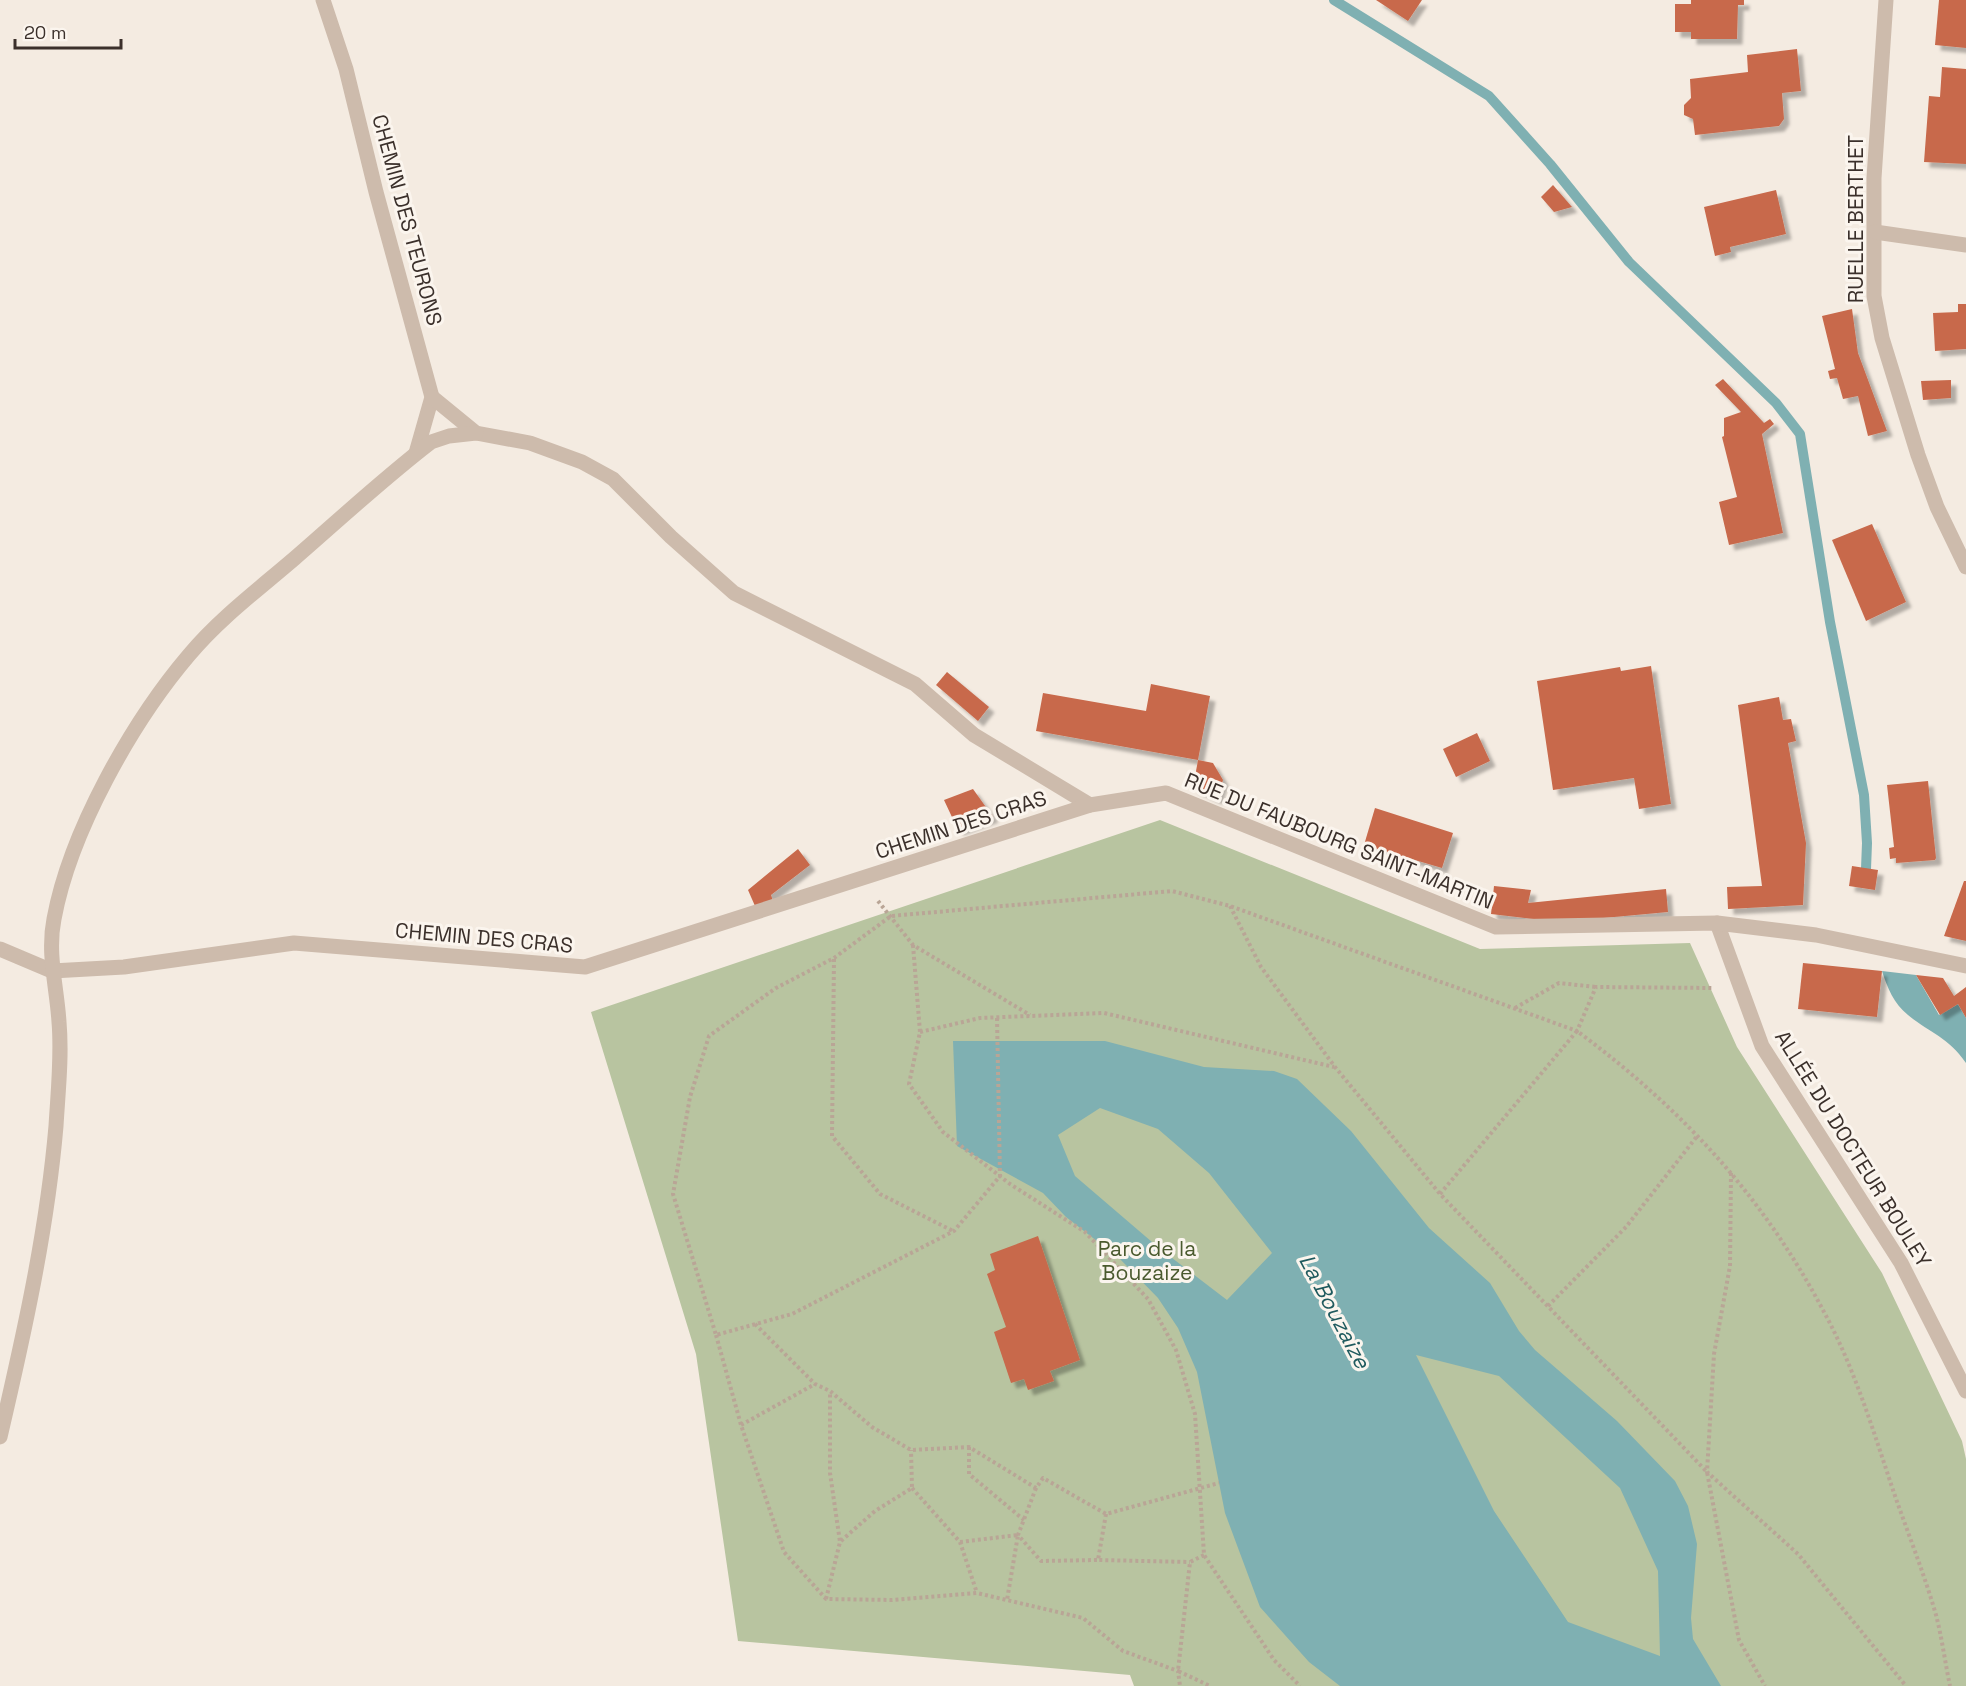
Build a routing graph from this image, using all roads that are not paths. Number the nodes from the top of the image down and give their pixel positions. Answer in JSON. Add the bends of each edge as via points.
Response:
{"nodes":[{"id":1,"x":323,"y":0,"type":"edge"},
{"id":2,"x":1886,"y":0,"type":"edge"},
{"id":3,"x":1875,"y":232,"type":"junction"},
{"id":4,"x":1966,"y":245,"type":"edge"},
{"id":5,"x":432,"y":397,"type":"junction"},
{"id":6,"x":476,"y":433,"type":"junction"},
{"id":7,"x":416,"y":453,"type":"junction"},
{"id":8,"x":1966,"y":567,"type":"edge"},
{"id":9,"x":1090,"y":806,"type":"junction"},
{"id":10,"x":1717,"y":923,"type":"junction"},
{"id":11,"x":0,"y":949,"type":"edge"},
{"id":12,"x":1966,"y":966,"type":"edge"},
{"id":13,"x":51,"y":970,"type":"junction"},
{"id":14,"x":1966,"y":1391,"type":"edge"},
{"id":15,"x":0,"y":1437,"type":"edge"}],
"edges":[{"from":1,"to":5,"type":"street","name":"CHEMIN DES TEURONS","via":[[346,69]]},
{"from":2,"to":3,"type":"street","name":"RUELLE BERTHET","via":[[1874,178]]},
{"from":3,"to":4,"type":"street"},
{"from":3,"to":8,"type":"street","name":"RUELLE BERTHET","via":[[1874,296],[1882,338],[1937,507]]},
{"from":5,"to":6,"type":"street"},
{"from":5,"to":7,"type":"street"},
{"from":6,"to":7,"type":"street","via":[[431,442]]},
{"from":6,"to":9,"type":"street","via":[[530,443],[613,478],[734,593],[915,684],[974,735]]},
{"from":7,"to":13,"type":"street","via":[[222,620],[189,654],[154,701],[96,801],[67,870],[53,922]]},
{"from":9,"to":10,"type":"street","name":"RUE DU FAUBOURG SAINT-MARTIN","via":[[1166,793],[1496,927]]},
{"from":9,"to":13,"type":"street","name":"CHEMIN DES CRAS","via":[[585,967],[294,944],[124,967]]},
{"from":10,"to":12,"type":"street","name":"RUE DU FAUBOURG SAINT-MARTIN","via":[[1816,935]]},
{"from":10,"to":14,"type":"street","name":"ALLÉE DU DOCTEUR BOULEY","via":[[1762,1046],[1901,1263]]},
{"from":11,"to":13,"type":"street","name":"CHEMIN DES CRAS"},
{"from":13,"to":15,"type":"street","via":[[60,1023],[44,1233]]}]}
